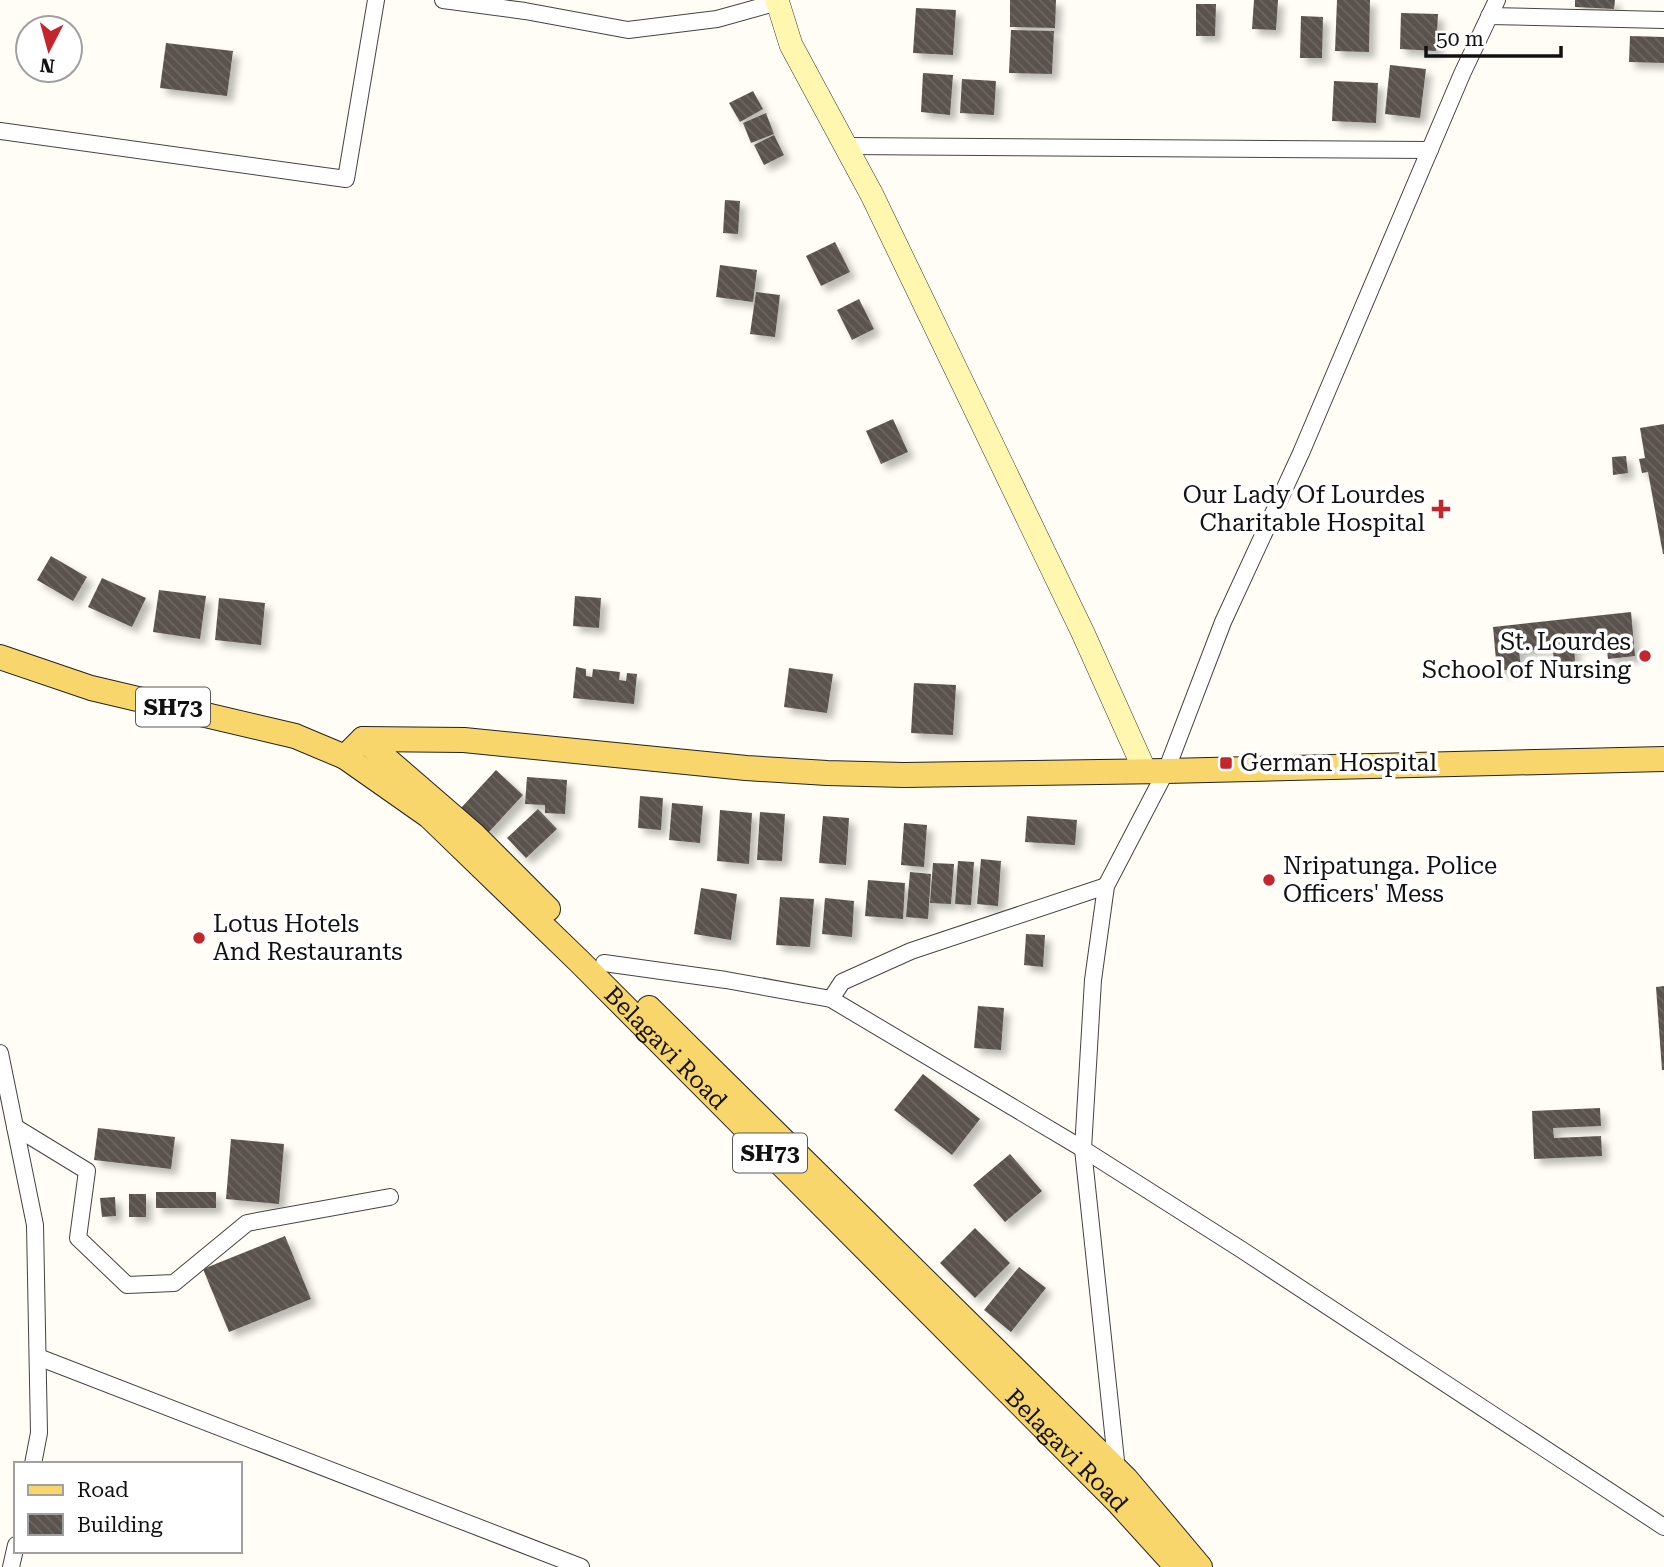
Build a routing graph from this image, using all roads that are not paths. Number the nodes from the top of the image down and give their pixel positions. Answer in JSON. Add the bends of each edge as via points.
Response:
{"nodes":[{"id":1,"x":376,"y":0,"type":"edge"},
{"id":2,"x":443,"y":0,"type":"edge"},
{"id":3,"x":1497,"y":0,"type":"edge"},
{"id":4,"x":777,"y":1,"type":"edge"},
{"id":5,"x":1489,"y":16,"type":"junction"},
{"id":6,"x":1664,"y":20,"type":"edge"},
{"id":7,"x":0,"y":131,"type":"edge"},
{"id":8,"x":846,"y":146,"type":"junction"},
{"id":9,"x":1430,"y":150,"type":"junction"},
{"id":10,"x":0,"y":657,"type":"edge"},
{"id":11,"x":363,"y":738,"type":"junction"},
{"id":12,"x":345,"y":757,"type":"junction"},
{"id":13,"x":1664,"y":759,"type":"edge"},
{"id":14,"x":1155,"y":771,"type":"junction"},
{"id":15,"x":1106,"y":886,"type":"junction"},
{"id":16,"x":604,"y":964,"type":"junction"},
{"id":17,"x":831,"y":999,"type":"junction"},
{"id":18,"x":0,"y":1053,"type":"edge"},
{"id":19,"x":5,"y":1104,"type":"edge"},
{"id":20,"x":15,"y":1127,"type":"junction"},
{"id":21,"x":1083,"y":1149,"type":"junction"},
{"id":22,"x":390,"y":1197,"type":"dead end"},
{"id":23,"x":38,"y":1357,"type":"junction"},
{"id":24,"x":33,"y":1462,"type":"edge"},
{"id":25,"x":1117,"y":1470,"type":"junction"},
{"id":26,"x":1664,"y":1527,"type":"edge"},
{"id":27,"x":581,"y":1567,"type":"edge"},
{"id":28,"x":1177,"y":1567,"type":"edge"},
{"id":29,"x":1200,"y":1567,"type":"edge"}],
"edges":[{"from":1,"to":7,"type":"street","via":[[346,179]]},
{"from":2,"to":4,"type":"street","via":[[628,30],[717,19]]},
{"from":3,"to":5,"type":"street"},
{"from":4,"to":8,"type":"street","via":[[791,45]]},
{"from":5,"to":6,"type":"street"},
{"from":5,"to":9,"type":"street"},
{"from":8,"to":9,"type":"street"},
{"from":8,"to":14,"type":"street"},
{"from":9,"to":14,"type":"street","via":[[1306,443]]},
{"from":10,"to":12,"type":"main road","number":"SH73","via":[[91,688],[295,736]]},
{"from":11,"to":12,"type":"main road"},
{"from":11,"to":14,"type":"main road","via":[[464,740],[827,773]]},
{"from":11,"to":16,"type":"main road","via":[[474,834]]},
{"from":12,"to":28,"type":"main road","name":"Belagavi Road","number":"SH73","via":[[429,816],[580,962],[1117,1501]]},
{"from":13,"to":14,"type":"main road"},
{"from":14,"to":15,"type":"street"},
{"from":15,"to":17,"type":"street","via":[[911,951],[842,982]]},
{"from":15,"to":21,"type":"street","via":[[1093,980]]},
{"from":16,"to":17,"type":"street"},
{"from":16,"to":25,"type":"main road"},
{"from":17,"to":21,"type":"street"},
{"from":18,"to":19,"type":"street"},
{"from":19,"to":20,"type":"street"},
{"from":20,"to":22,"type":"street","via":[[87,1171],[78,1238],[127,1285],[174,1283],[247,1223]]},
{"from":20,"to":23,"type":"street","via":[[35,1225]]},
{"from":21,"to":25,"type":"street"},
{"from":21,"to":26,"type":"street"},
{"from":23,"to":24,"type":"street"},
{"from":23,"to":27,"type":"street"},
{"from":25,"to":29,"type":"main road"}]}
